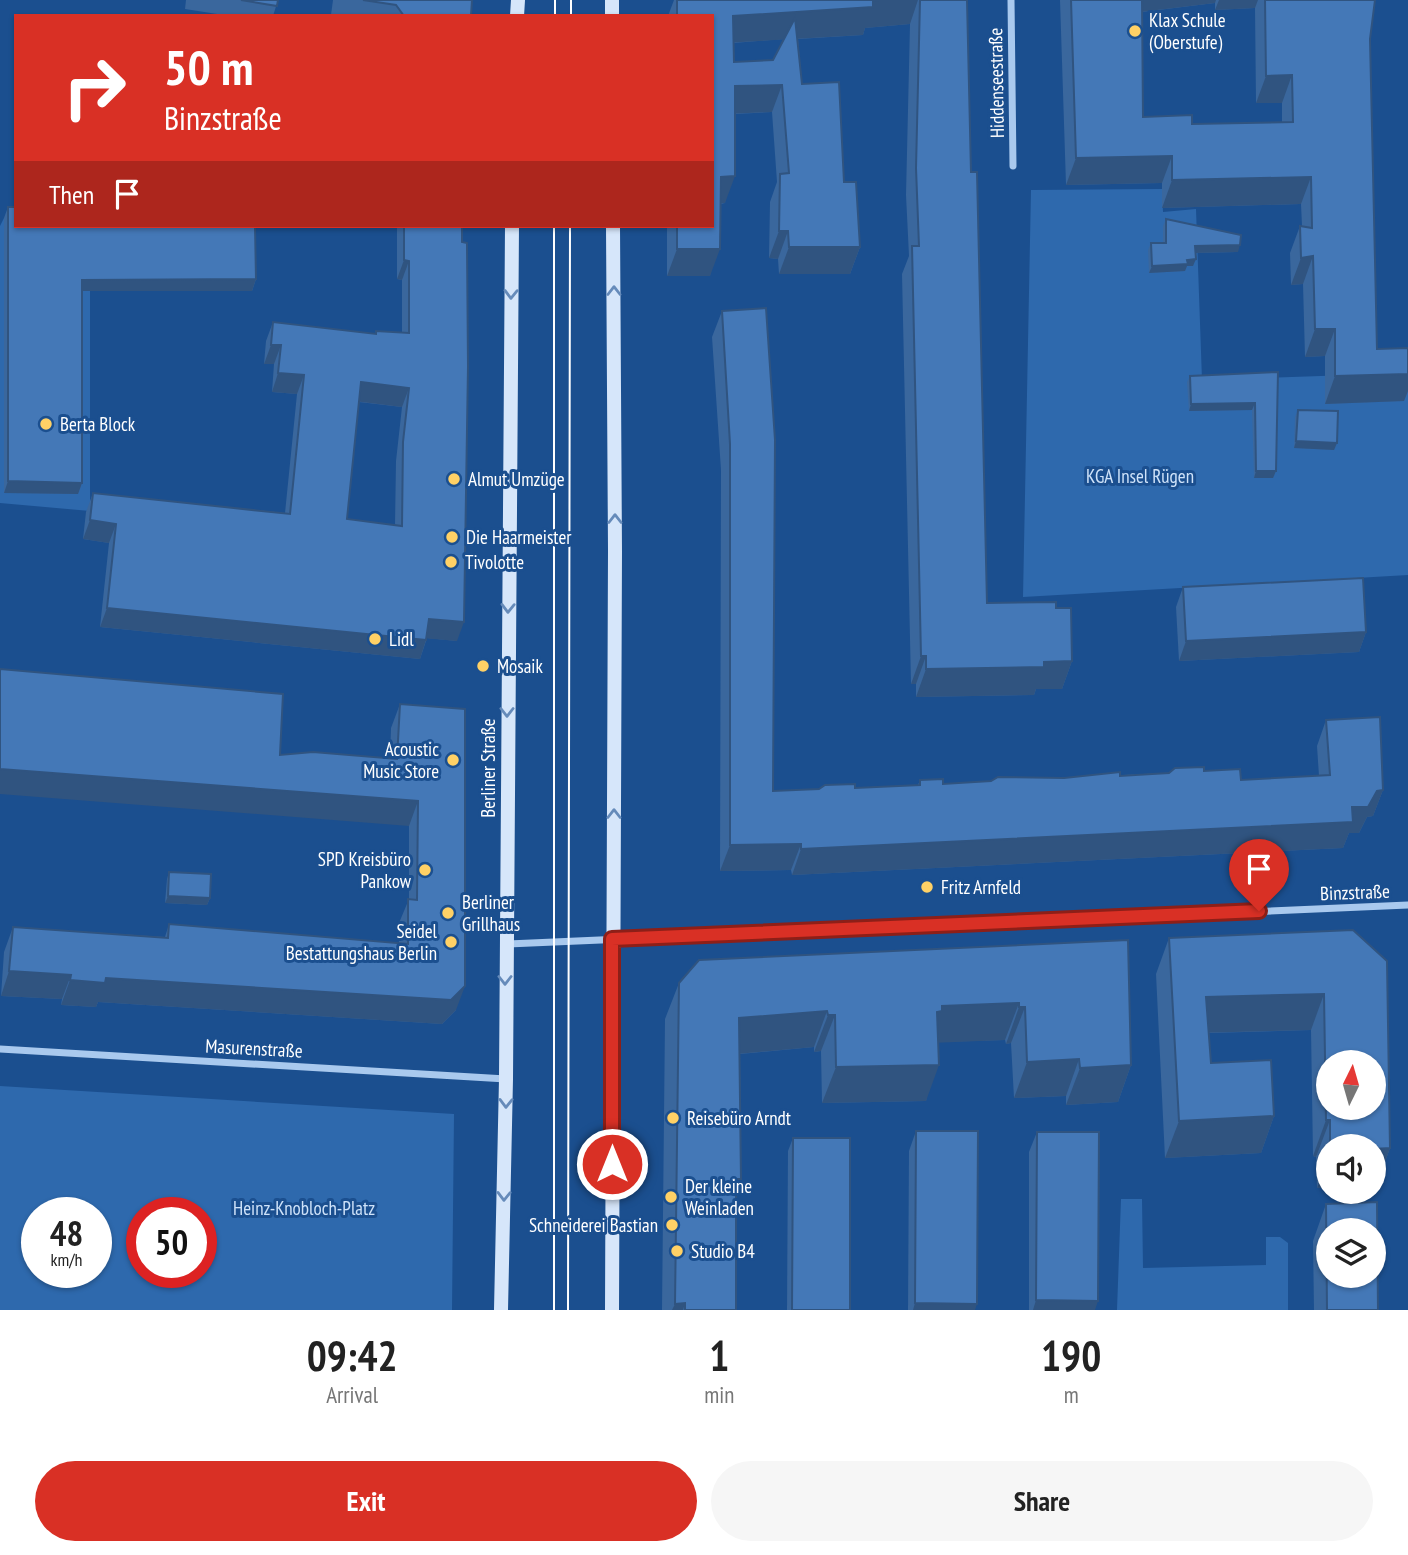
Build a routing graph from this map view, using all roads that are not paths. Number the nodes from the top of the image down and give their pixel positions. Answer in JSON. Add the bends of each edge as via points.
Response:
{"nodes":[{"id":1,"x":1011,"y":0,"type":"edge"},
{"id":2,"x":1013,"y":166,"type":"dead end"},
{"id":3,"x":512,"y":228,"type":"edge"},
{"id":4,"x":613,"y":228,"type":"edge"},
{"id":5,"x":1408,"y":905,"type":"edge"},
{"id":6,"x":612,"y":939,"type":"junction"},
{"id":7,"x":505,"y":944,"type":"junction"},
{"id":8,"x":0,"y":1049,"type":"edge"},
{"id":9,"x":506,"y":1079,"type":"junction"},
{"id":10,"x":501,"y":1310,"type":"edge"},
{"id":11,"x":612,"y":1310,"type":"edge"}],
"edges":[{"from":1,"to":2,"type":"street","name":"Hiddenseestraße"},
{"from":3,"to":7,"type":"main road","name":"Berliner Straße","one_way":true},
{"from":6,"to":4,"type":"main road","one_way":true},
{"from":5,"to":6,"type":"street","name":"Binzstraße"},
{"from":6,"to":7,"type":"street","name":"Binzstraße"},
{"from":6,"to":11,"type":"main road"},
{"from":7,"to":9,"type":"main road","name":"Berliner Straße","one_way":true},
{"from":8,"to":9,"type":"street","name":"Masurenstraße"},
{"from":9,"to":10,"type":"main road","name":"Berliner Straße","one_way":true}]}
